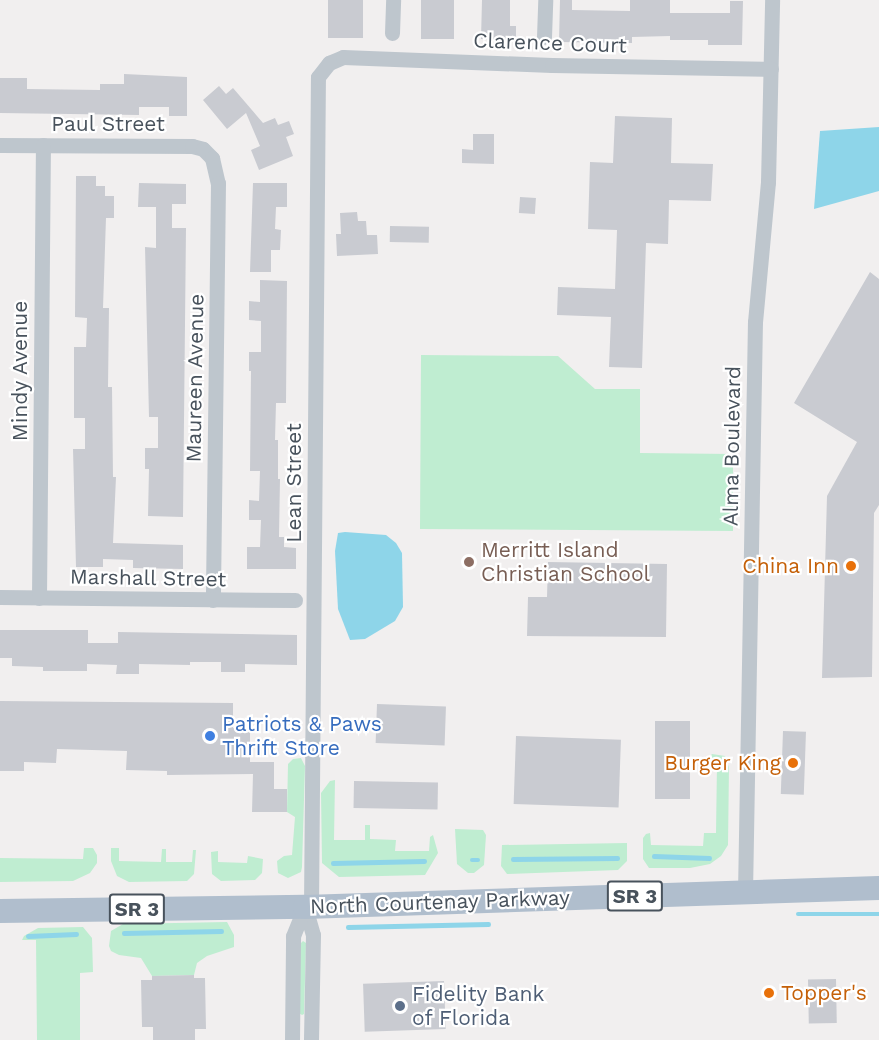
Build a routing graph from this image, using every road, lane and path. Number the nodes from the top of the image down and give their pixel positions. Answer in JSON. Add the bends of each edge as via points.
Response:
{"nodes":[{"id":1,"x":393,"y":0,"type":"edge"},
{"id":2,"x":545,"y":0,"type":"edge"},
{"id":3,"x":772,"y":0,"type":"edge"},
{"id":4,"x":392,"y":33,"type":"dead end"},
{"id":5,"x":544,"y":37,"type":"dead end"},
{"id":6,"x":329,"y":63,"type":"joint"},
{"id":7,"x":771,"y":69,"type":"junction"},
{"id":8,"x":0,"y":145,"type":"edge"},
{"id":9,"x":43,"y":145,"type":"junction"},
{"id":10,"x":212,"y":158,"type":"joint"},
{"id":11,"x":0,"y":597,"type":"edge"},
{"id":12,"x":39,"y":598,"type":"junction"},
{"id":13,"x":213,"y":600,"type":"junction"},
{"id":14,"x":295,"y":600,"type":"dead end"},
{"id":15,"x":879,"y":888,"type":"edge"},
{"id":16,"x":744,"y":893,"type":"junction"},
{"id":17,"x":308,"y":907,"type":"junction"},
{"id":18,"x":0,"y":911,"type":"edge"},
{"id":19,"x":292,"y":1040,"type":"edge"},
{"id":20,"x":311,"y":1040,"type":"edge"}],
"edges":[{"from":1,"to":4,"type":"street"},
{"from":2,"to":5,"type":"street"},
{"from":3,"to":7,"type":"street","name":"Alma Boulevard"},
{"from":6,"to":7,"type":"street","name":"Clarence Court","via":[[344,57]]},
{"from":6,"to":17,"type":"street","name":"Lean Street","via":[[318,77]]},
{"from":7,"to":16,"type":"street","name":"Alma Boulevard","via":[[768,182],[755,322]]},
{"from":8,"to":9,"type":"street","name":"Paul Street"},
{"from":9,"to":10,"type":"street","name":"Paul Street","via":[[192,146],[203,149]]},
{"from":9,"to":12,"type":"street","name":"Mindy Avenue"},
{"from":10,"to":13,"type":"street","name":"Maureen Avenue","via":[[218,183]]},
{"from":11,"to":12,"type":"street","name":"Marshall Street"},
{"from":12,"to":13,"type":"street","name":"Marshall Street"},
{"from":13,"to":14,"type":"street","name":"Marshall Street"},
{"from":15,"to":16,"type":"main road","name":"North Courtenay Parkway","number":"SR 3"},
{"from":16,"to":17,"type":"main road","name":"North Courtenay Parkway","number":"SR 3"},
{"from":17,"to":18,"type":"main road","name":"North Courtenay Parkway","number":"SR 3"},
{"from":17,"to":19,"type":"street","via":[[293,936]]},
{"from":17,"to":20,"type":"street","via":[[313,935]]}]}
